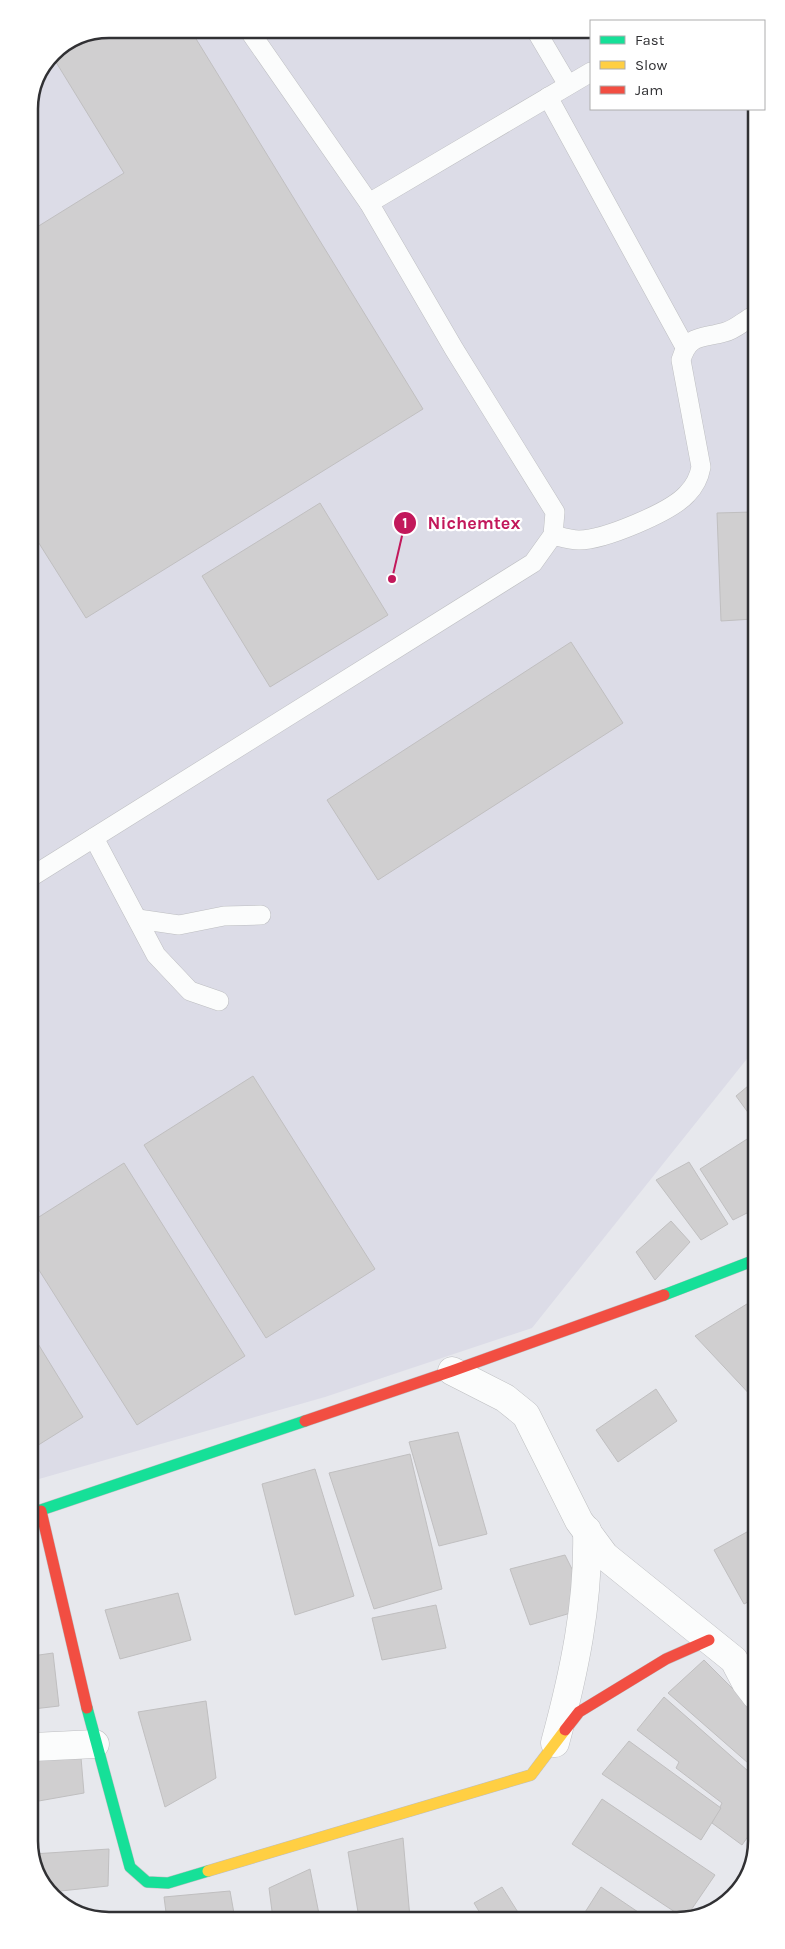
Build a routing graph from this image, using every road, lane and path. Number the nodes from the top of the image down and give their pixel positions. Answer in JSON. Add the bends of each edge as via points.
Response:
{"nodes":[{"id":1,"x":254,"y":38,"type":"edge"},
{"id":2,"x":540,"y":38,"type":"edge"},
{"id":3,"x":590,"y":73,"type":"edge"},
{"id":4,"x":568,"y":85,"type":"junction"},
{"id":5,"x":548,"y":97,"type":"junction"},
{"id":6,"x":369,"y":203,"type":"junction"},
{"id":7,"x":748,"y":319,"type":"edge"},
{"id":8,"x":685,"y":347,"type":"junction"},
{"id":9,"x":552,"y":535,"type":"junction"},
{"id":10,"x":94,"y":838,"type":"junction"},
{"id":11,"x":38,"y":873,"type":"edge"},
{"id":12,"x":261,"y":915,"type":"dead end"},
{"id":13,"x":138,"y":919,"type":"junction"},
{"id":14,"x":219,"y":1001,"type":"dead end"},
{"id":15,"x":748,"y":1264,"type":"edge"},
{"id":16,"x":452,"y":1371,"type":"junction"},
{"id":17,"x":38,"y":1512,"type":"edge"},
{"id":18,"x":38,"y":1516,"type":"edge"},
{"id":19,"x":587,"y":1530,"type":"junction"},
{"id":20,"x":709,"y":1640,"type":"junction"},
{"id":21,"x":748,"y":1683,"type":"edge"},
{"id":22,"x":95,"y":1744,"type":"junction"},
{"id":23,"x":555,"y":1744,"type":"junction"},
{"id":24,"x":38,"y":1747,"type":"edge"}],
"edges":[{"from":1,"to":6,"type":"lane"},
{"from":2,"to":4,"type":"lane"},
{"from":3,"to":4,"type":"lane"},
{"from":4,"to":5,"type":"lane"},
{"from":5,"to":6,"type":"lane"},
{"from":5,"to":8,"type":"lane"},
{"from":6,"to":9,"type":"lane","via":[[555,512]]},
{"from":7,"to":8,"type":"lane","via":[[727,332],[698,337]]},
{"from":8,"to":9,"type":"lane","via":[[681,360],[701,468],[700,478],[686,496],[648,519],[580,540]]},
{"from":9,"to":10,"type":"lane","via":[[533,563]]},
{"from":10,"to":11,"type":"lane"},
{"from":10,"to":13,"type":"lane"},
{"from":12,"to":13,"type":"lane","via":[[224,916],[178,925]]},
{"from":13,"to":14,"type":"lane","via":[[156,955],[190,991]]},
{"from":15,"to":16,"type":"street"},
{"from":16,"to":17,"type":"street"},
{"from":16,"to":19,"type":"street","via":[[505,1398],[526,1415],[579,1521]]},
{"from":18,"to":22,"type":"street"},
{"from":19,"to":20,"type":"street","via":[[605,1556]]},
{"from":19,"to":23,"type":"street","via":[[585,1605]]},
{"from":20,"to":21,"type":"street","via":[[734,1660]]},
{"from":20,"to":23,"type":"street","via":[[666,1659],[578,1712]]},
{"from":22,"to":23,"type":"street","via":[[130,1867],[147,1882],[168,1883],[531,1775]]},
{"from":22,"to":24,"type":"street"}]}
